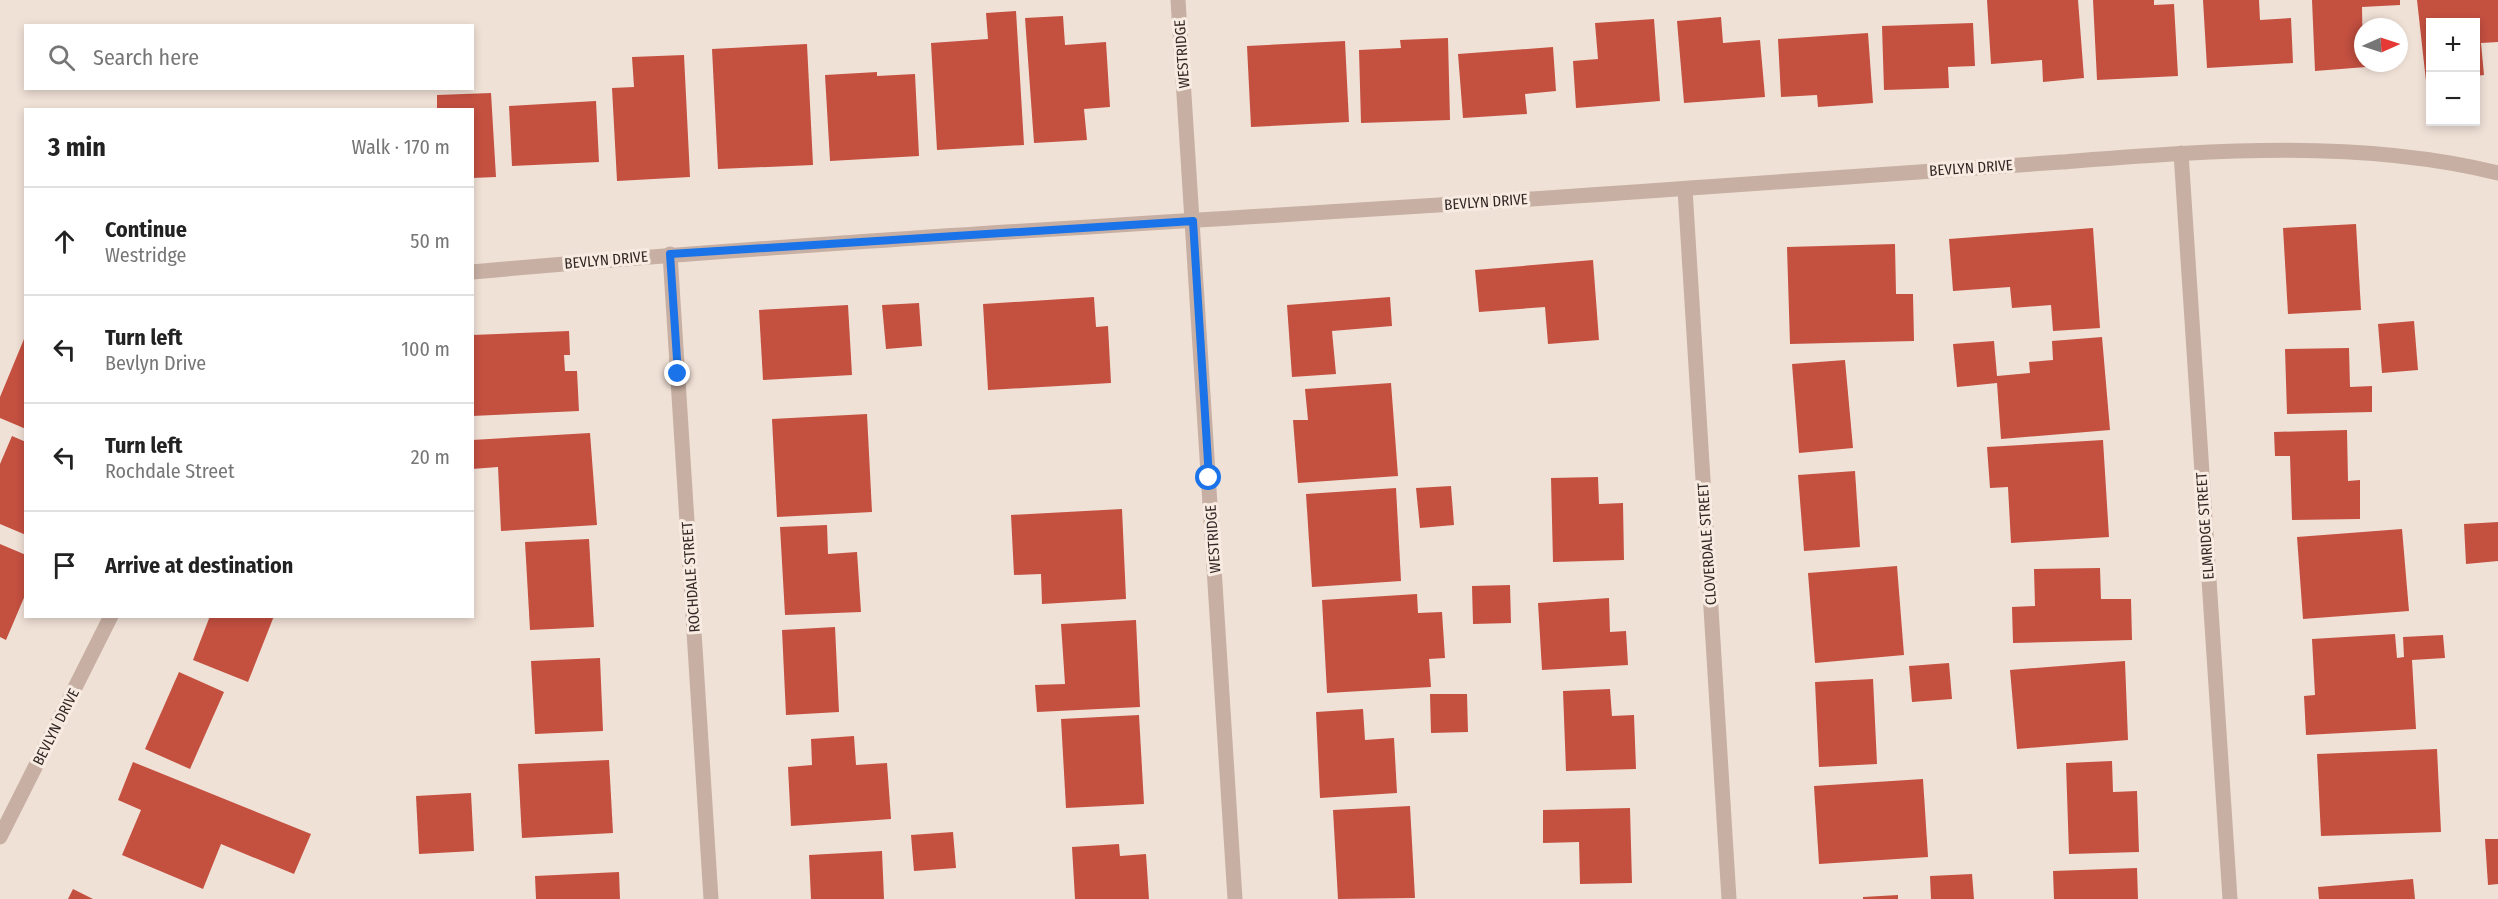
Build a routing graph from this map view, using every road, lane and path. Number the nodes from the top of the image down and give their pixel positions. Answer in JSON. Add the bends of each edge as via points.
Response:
{"nodes":[{"id":1,"x":1178,"y":0,"type":"edge"},
{"id":2,"x":2181,"y":153,"type":"junction"},
{"id":3,"x":2498,"y":173,"type":"edge"},
{"id":4,"x":1685,"y":189,"type":"junction"},
{"id":5,"x":1193,"y":221,"type":"junction"},
{"id":6,"x":670,"y":254,"type":"junction"},
{"id":7,"x":474,"y":272,"type":"edge"},
{"id":8,"x":110,"y":618,"type":"edge"},
{"id":9,"x":0,"y":837,"type":"edge"},
{"id":10,"x":711,"y":899,"type":"edge"},
{"id":11,"x":1235,"y":899,"type":"edge"},
{"id":12,"x":1729,"y":899,"type":"edge"},
{"id":13,"x":2230,"y":899,"type":"edge"}],
"edges":[{"from":1,"to":5,"type":"street","name":"WESTRIDGE"},
{"from":2,"to":3,"type":"street","name":"BEVLYN DRIVE","via":[[2357,151],[2457,163]]},
{"from":2,"to":4,"type":"street","name":"BEVLYN DRIVE"},
{"from":2,"to":13,"type":"street","name":"ELMRIDGE STREET"},
{"from":4,"to":5,"type":"street","name":"BEVLYN DRIVE"},
{"from":4,"to":12,"type":"street","name":"CLOVERDALE STREET"},
{"from":5,"to":6,"type":"street","name":"BEVLYN DRIVE"},
{"from":5,"to":11,"type":"street","name":"WESTRIDGE"},
{"from":6,"to":7,"type":"street","name":"BEVLYN DRIVE"},
{"from":6,"to":10,"type":"street","name":"ROCHDALE STREET"},
{"from":8,"to":9,"type":"street","name":"BEVLYN DRIVE"}]}
